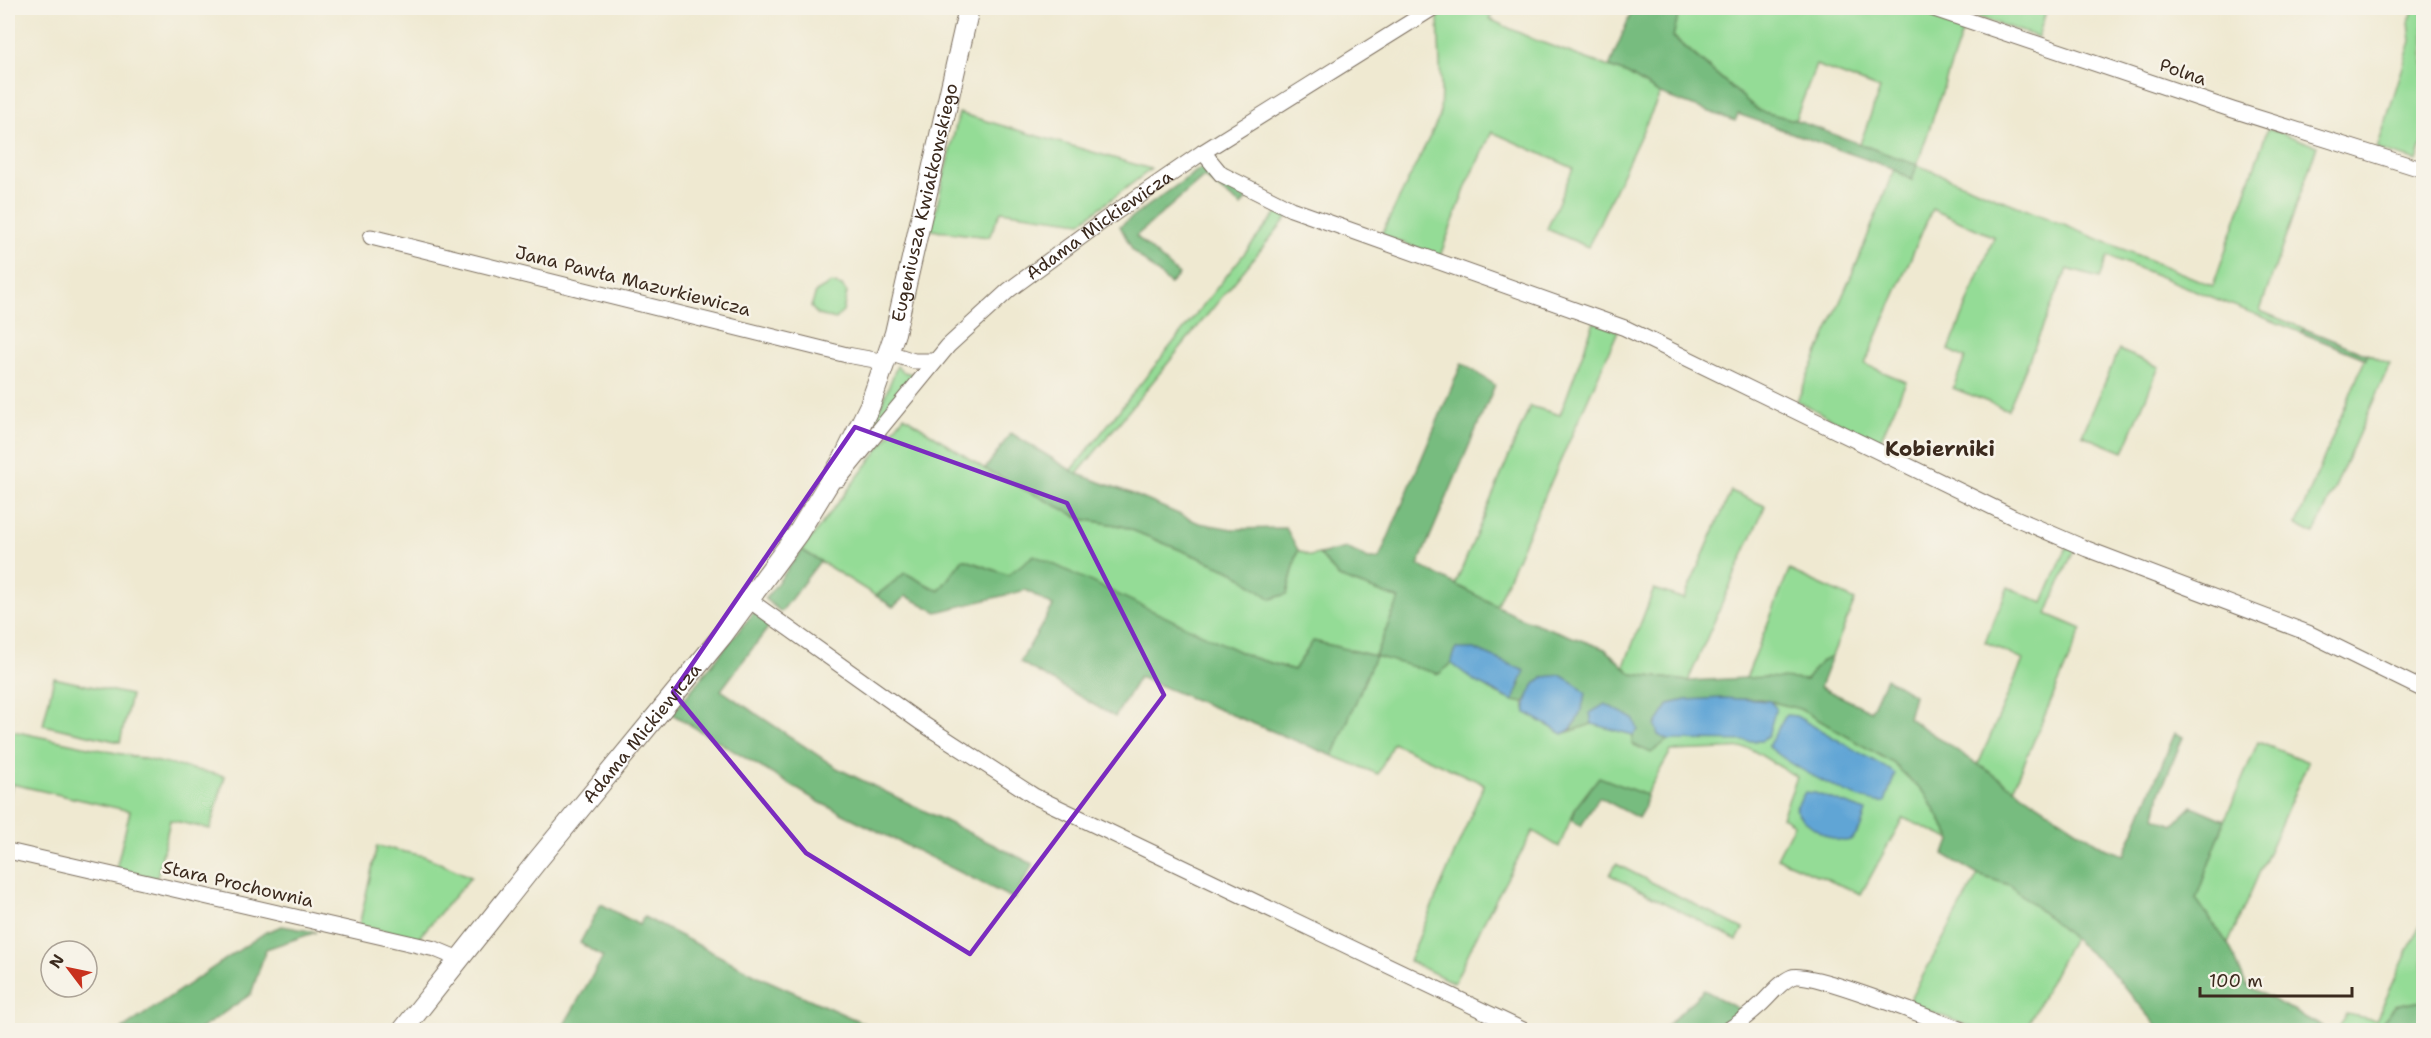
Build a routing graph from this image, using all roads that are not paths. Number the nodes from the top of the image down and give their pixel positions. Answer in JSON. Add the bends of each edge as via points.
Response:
{"nodes":[{"id":1,"x":969,"y":8,"type":"edge"},
{"id":2,"x":1433,"y":8,"type":"edge"},
{"id":3,"x":1931,"y":8,"type":"edge"},
{"id":4,"x":1203,"y":152,"type":"junction"},
{"id":5,"x":2424,"y":170,"type":"edge"},
{"id":6,"x":371,"y":237,"type":"dead end"},
{"id":7,"x":888,"y":358,"type":"junction"},
{"id":8,"x":935,"y":361,"type":"junction"},
{"id":9,"x":818,"y":503,"type":"junction"},
{"id":10,"x":749,"y":600,"type":"junction"},
{"id":11,"x":2424,"y":690,"type":"edge"},
{"id":12,"x":8,"y":851,"type":"edge"},
{"id":13,"x":459,"y":959,"type":"junction"},
{"id":14,"x":403,"y":1030,"type":"edge"},
{"id":15,"x":1523,"y":1030,"type":"edge"},
{"id":16,"x":1728,"y":1030,"type":"edge"},
{"id":17,"x":1962,"y":1030,"type":"edge"}],
"edges":[{"from":1,"to":7,"type":"main road","name":"Eugeniusza Kwiatkowskiego"},
{"from":2,"to":4,"type":"street","name":"Adama Mickiewicza"},
{"from":3,"to":5,"type":"street","name":"Polna"},
{"from":4,"to":8,"type":"street","name":"Adama Mickiewicza","via":[[1018,284]]},
{"from":4,"to":11,"type":"street","via":[[1221,174],[1290,209],[1625,328],[2013,516],[2087,549],[2308,633]]},
{"from":6,"to":7,"type":"street","name":"Jana Pawła Mazurkiewicza","via":[[847,355]]},
{"from":7,"to":8,"type":"street"},
{"from":7,"to":9,"type":"main road","name":"Adama Mickiewicza","via":[[863,423]]},
{"from":8,"to":9,"type":"street","name":"Adama Mickiewicza"},
{"from":9,"to":10,"type":"main road","name":"Adama Mickiewicza"},
{"from":10,"to":13,"type":"main road","name":"Adama Mickiewicza"},
{"from":10,"to":15,"type":"street","via":[[920,722],[1034,796]]},
{"from":12,"to":13,"type":"street","name":"Stara Prochownia","via":[[435,950]]},
{"from":13,"to":14,"type":"main road","name":"Adama Mickiewicza"},
{"from":16,"to":17,"type":"street","via":[[1785,982],[1801,976]]}]}
